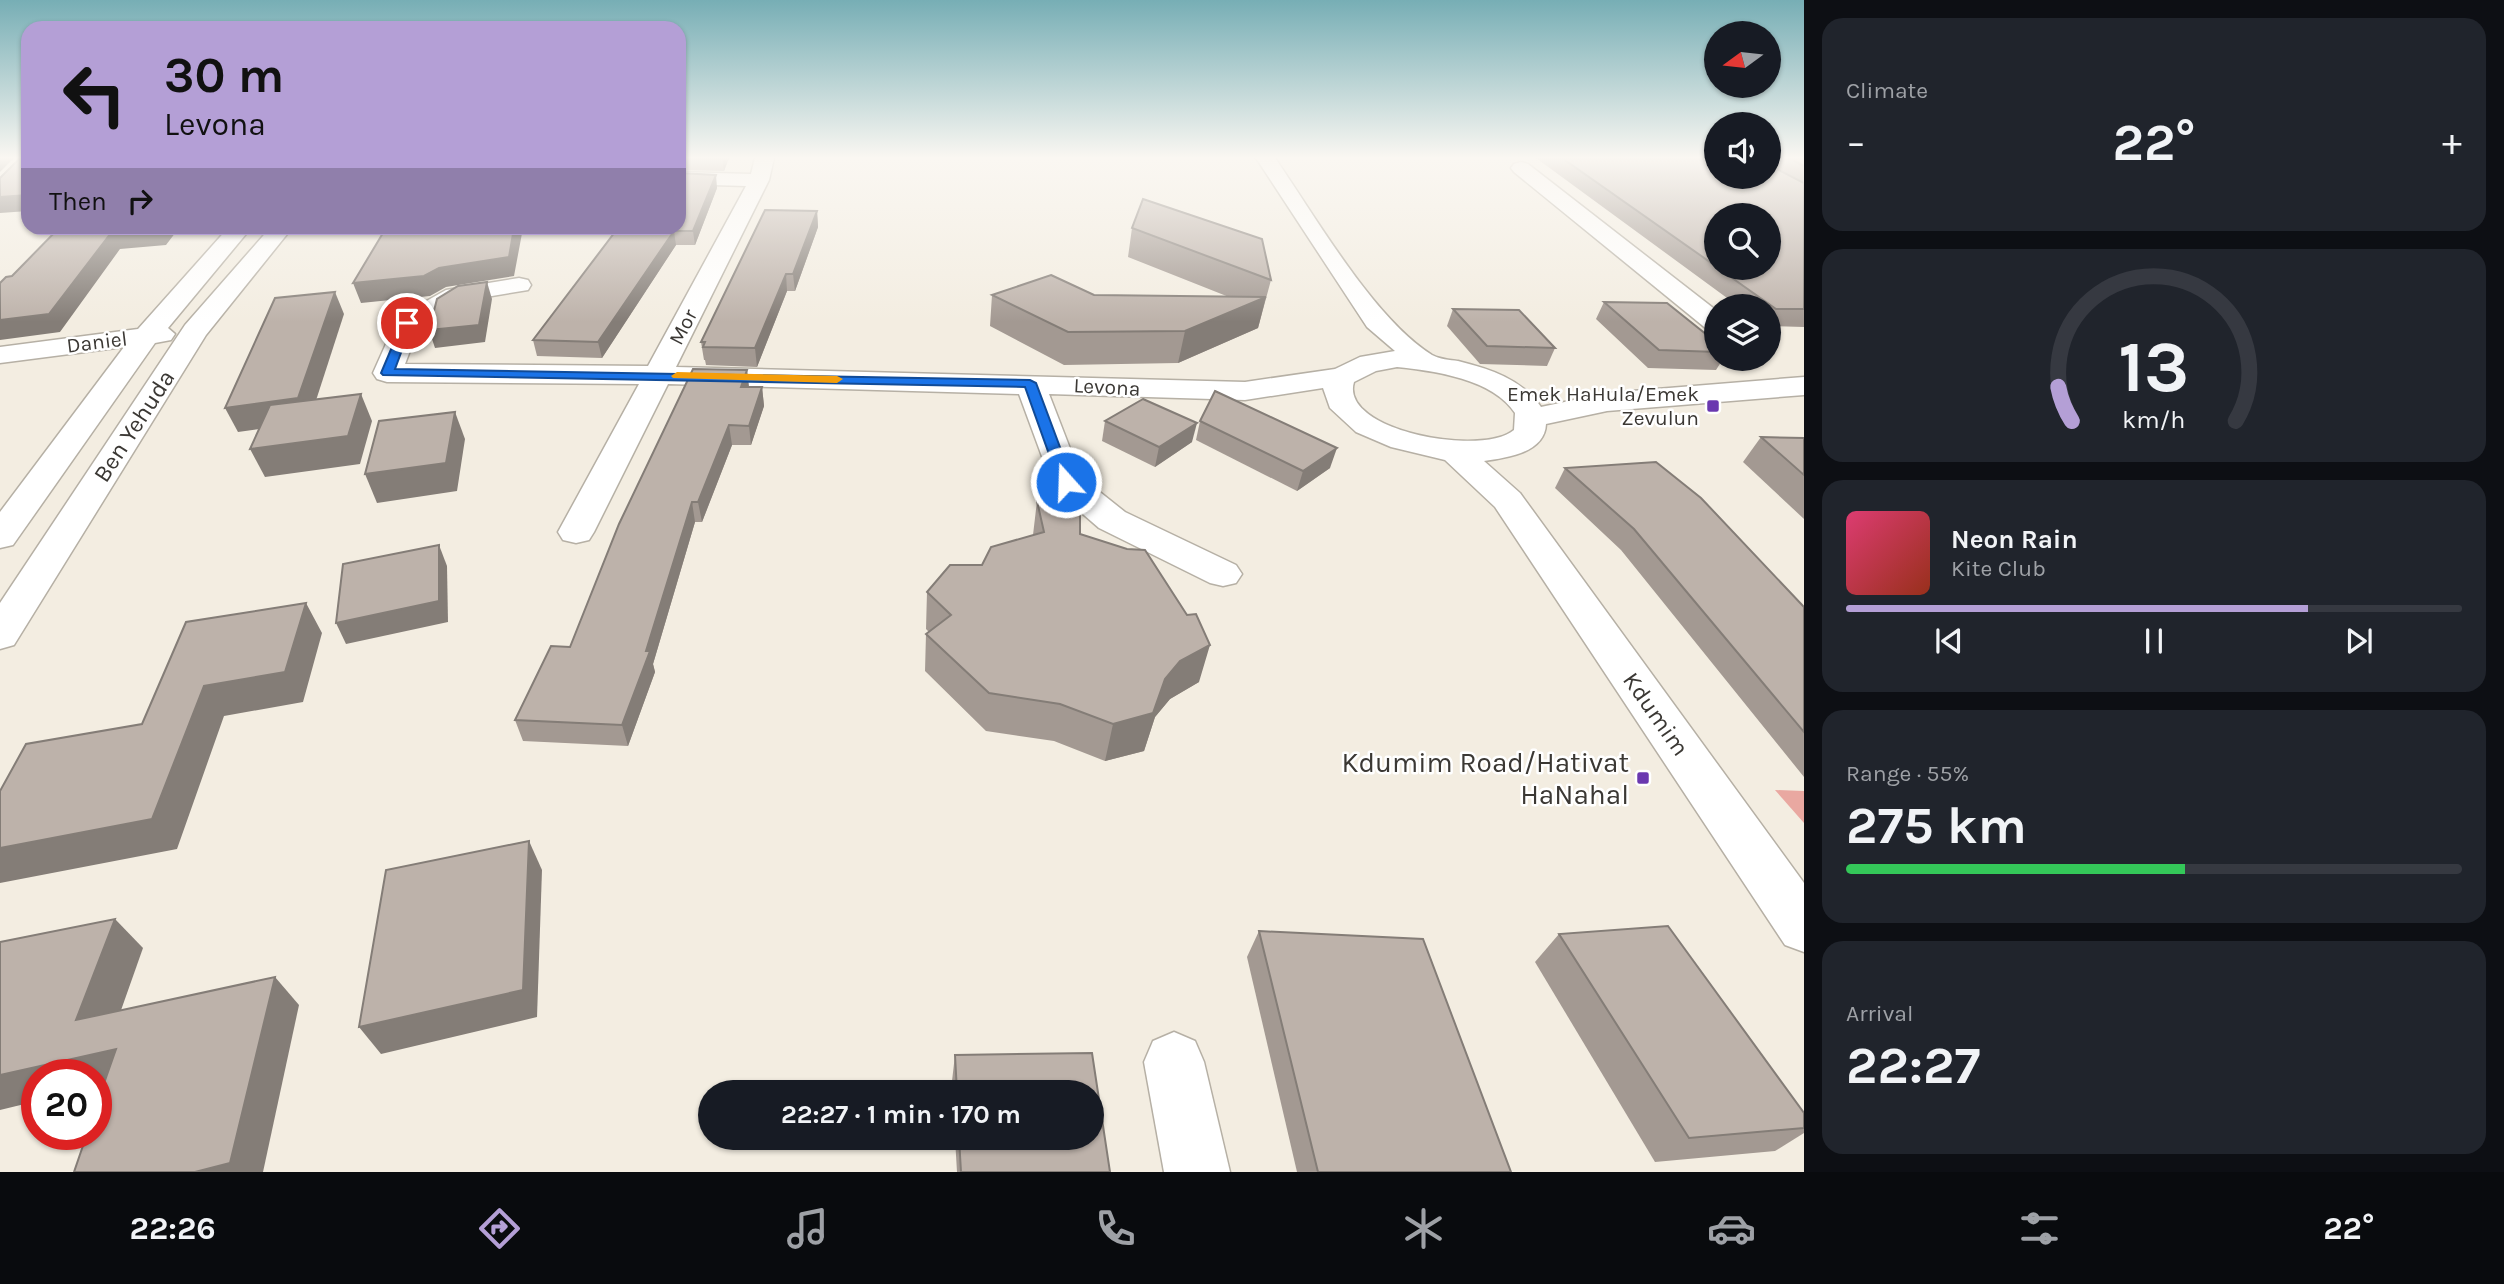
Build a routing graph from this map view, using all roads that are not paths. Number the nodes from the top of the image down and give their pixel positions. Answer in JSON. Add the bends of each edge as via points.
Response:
{"nodes":[{"id":1,"x":740,"y":213,"type":"edge"},
{"id":2,"x":1302,"y":213,"type":"edge"},
{"id":3,"x":1577,"y":213,"type":"edge"},
{"id":4,"x":234,"y":235,"type":"edge"},
{"id":5,"x":275,"y":235,"type":"edge"},
{"id":6,"x":519,"y":285,"type":"dead end"},
{"id":7,"x":1704,"y":314,"type":"edge"},
{"id":8,"x":1376,"y":321,"type":"junction"},
{"id":9,"x":195,"y":331,"type":"junction"},
{"id":10,"x":146,"y":336,"type":"junction"},
{"id":11,"x":0,"y":355,"type":"edge"},
{"id":12,"x":1375,"y":360,"type":"junction"},
{"id":13,"x":1422,"y":360,"type":"junction"},
{"id":14,"x":1776,"y":371,"type":"edge"},
{"id":15,"x":658,"y":376,"type":"junction"},
{"id":16,"x":1339,"y":377,"type":"junction"},
{"id":17,"x":1030,"y":383,"type":"junction"},
{"id":18,"x":1801,"y":389,"type":"edge"},
{"id":19,"x":1245,"y":391,"type":"junction"},
{"id":20,"x":1509,"y":392,"type":"junction"},
{"id":21,"x":1607,"y":402,"type":"junction"},
{"id":22,"x":1345,"y":407,"type":"junction"},
{"id":23,"x":1531,"y":418,"type":"junction"},
{"id":24,"x":1502,"y":449,"type":"junction"},
{"id":25,"x":1454,"y":451,"type":"junction"},
{"id":26,"x":1508,"y":500,"type":"junction"},
{"id":27,"x":576,"y":532,"type":"dead end"},
{"id":28,"x":0,"y":537,"type":"edge"},
{"id":29,"x":1223,"y":574,"type":"dead end"},
{"id":30,"x":0,"y":635,"type":"edge"},
{"id":31,"x":1804,"y":927,"type":"edge"},
{"id":32,"x":1174,"y":1062,"type":"dead end"},
{"id":33,"x":1197,"y":1172,"type":"edge"}],
"edges":[{"from":1,"to":15,"type":"street","name":"Mor"},
{"from":2,"to":8,"type":"street"},
{"from":3,"to":7,"type":"street"},
{"from":4,"to":10,"type":"street","name":"Ben Yehuda"},
{"from":5,"to":9,"type":"street","name":"Ben Yehuda"},
{"from":6,"to":15,"type":"street","name":"Levona","via":[[455,295],[407,323],[387,373]]},
{"from":8,"to":12,"type":"street"},
{"from":8,"to":13,"type":"street"},
{"from":9,"to":10,"type":"street","name":"Daniel"},
{"from":9,"to":30,"type":"street","name":"Ben Yehuda"},
{"from":10,"to":11,"type":"street","name":"Daniel"},
{"from":10,"to":28,"type":"street","name":"Ben Yehuda"},
{"from":12,"to":13,"type":"street"},
{"from":12,"to":16,"type":"street","name":"Levona","via":[[1352,366]]},
{"from":13,"to":20,"type":"street","via":[[1470,372]]},
{"from":14,"to":18,"type":"street"},
{"from":15,"to":17,"type":"street","name":"Levona"},
{"from":15,"to":27,"type":"street","name":"Mor"},
{"from":16,"to":19,"type":"street","name":"Levona"},
{"from":16,"to":22,"type":"street","via":[[1336,386]]},
{"from":17,"to":19,"type":"street","name":"Levona"},
{"from":17,"to":29,"type":"street","via":[[1066,482],[1112,520]]},
{"from":18,"to":21,"type":"street"},
{"from":19,"to":22,"type":"street","name":"Levona"},
{"from":20,"to":21,"type":"street"},
{"from":20,"to":23,"type":"street"},
{"from":21,"to":23,"type":"street"},
{"from":22,"to":25,"type":"street","via":[[1389,436]]},
{"from":23,"to":24,"type":"street","via":[[1530,431]]},
{"from":24,"to":25,"type":"street"},
{"from":24,"to":26,"type":"street","name":"Kdumim"},
{"from":25,"to":26,"type":"street","name":"Kdumim"},
{"from":26,"to":31,"type":"street","name":"Kdumim"},
{"from":32,"to":33,"type":"street"}]}
